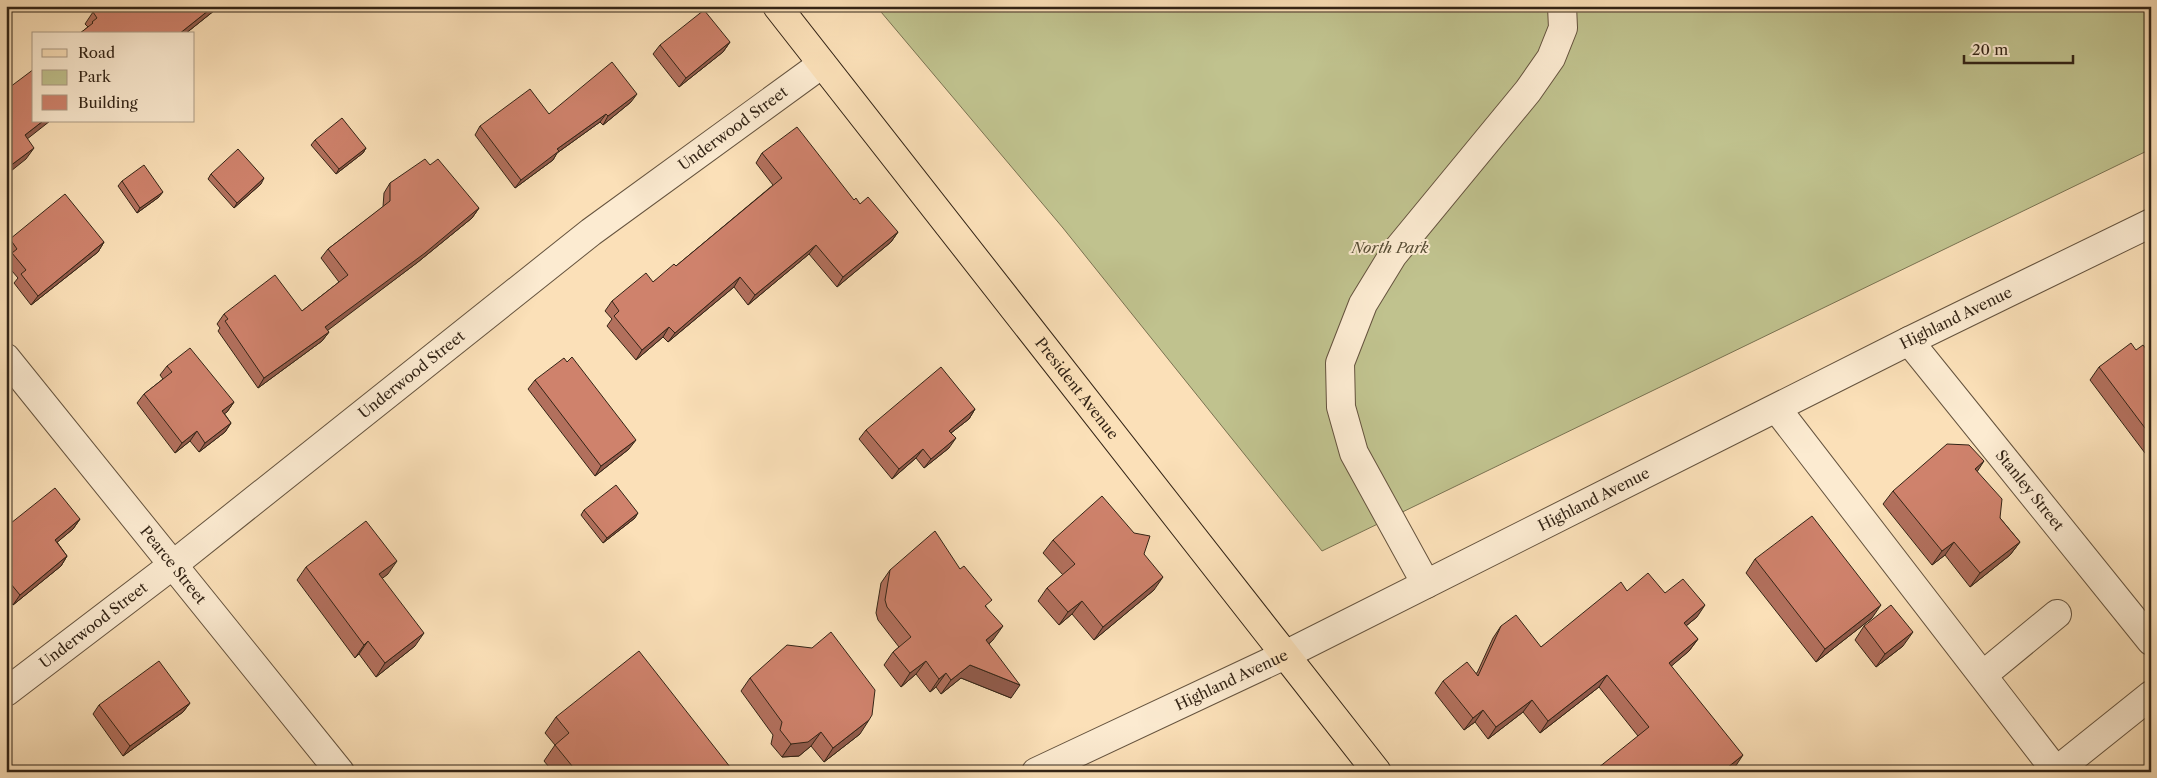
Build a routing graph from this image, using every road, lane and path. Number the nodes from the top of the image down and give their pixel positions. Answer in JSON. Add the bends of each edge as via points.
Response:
{"nodes":[{"id":1,"x":777,"y":6,"type":"edge"},
{"id":2,"x":1562,"y":6,"type":"edge"},
{"id":3,"x":822,"y":64,"type":"junction"},
{"id":4,"x":2151,"y":223,"type":"edge"},
{"id":5,"x":1909,"y":341,"type":"junction"},
{"id":6,"x":6,"y":358,"type":"edge"},
{"id":7,"x":1777,"y":409,"type":"junction"},
{"id":8,"x":174,"y":564,"type":"junction"},
{"id":9,"x":1426,"y":584,"type":"junction"},
{"id":10,"x":2057,"y":614,"type":"dead end"},
{"id":11,"x":2151,"y":641,"type":"edge"},
{"id":12,"x":1285,"y":655,"type":"junction"},
{"id":13,"x":1982,"y":675,"type":"junction"},
{"id":14,"x":6,"y":692,"type":"edge"},
{"id":15,"x":2151,"y":695,"type":"edge"},
{"id":16,"x":2055,"y":771,"type":"edge"},
{"id":17,"x":340,"y":772,"type":"edge"},
{"id":18,"x":1036,"y":772,"type":"edge"},
{"id":19,"x":1377,"y":772,"type":"edge"}],
"edges":[{"from":1,"to":3,"type":"main road","name":"President Avenue"},
{"from":2,"to":9,"type":"street","via":[[1563,28],[1551,58],[1528,91],[1393,256],[1363,304],[1340,363],[1341,407],[1354,453]]},
{"from":3,"to":8,"type":"street","name":"Underwood Street","via":[[591,232]]},
{"from":3,"to":12,"type":"main road","name":"President Avenue"},
{"from":4,"to":5,"type":"street","name":"Highland Avenue"},
{"from":5,"to":7,"type":"street","name":"Highland Avenue"},
{"from":5,"to":11,"type":"street","name":"Stanley Street"},
{"from":6,"to":8,"type":"street","name":"Pearce Street"},
{"from":7,"to":9,"type":"street","name":"Highland Avenue"},
{"from":7,"to":13,"type":"street"},
{"from":8,"to":14,"type":"street","name":"Underwood Street"},
{"from":8,"to":17,"type":"street","name":"Pearce Street"},
{"from":9,"to":12,"type":"street","name":"Highland Avenue"},
{"from":10,"to":13,"type":"street"},
{"from":12,"to":18,"type":"street","name":"Highland Avenue"},
{"from":12,"to":19,"type":"main road","name":"President Avenue"},
{"from":13,"to":16,"type":"street"},
{"from":15,"to":16,"type":"street"}]}
